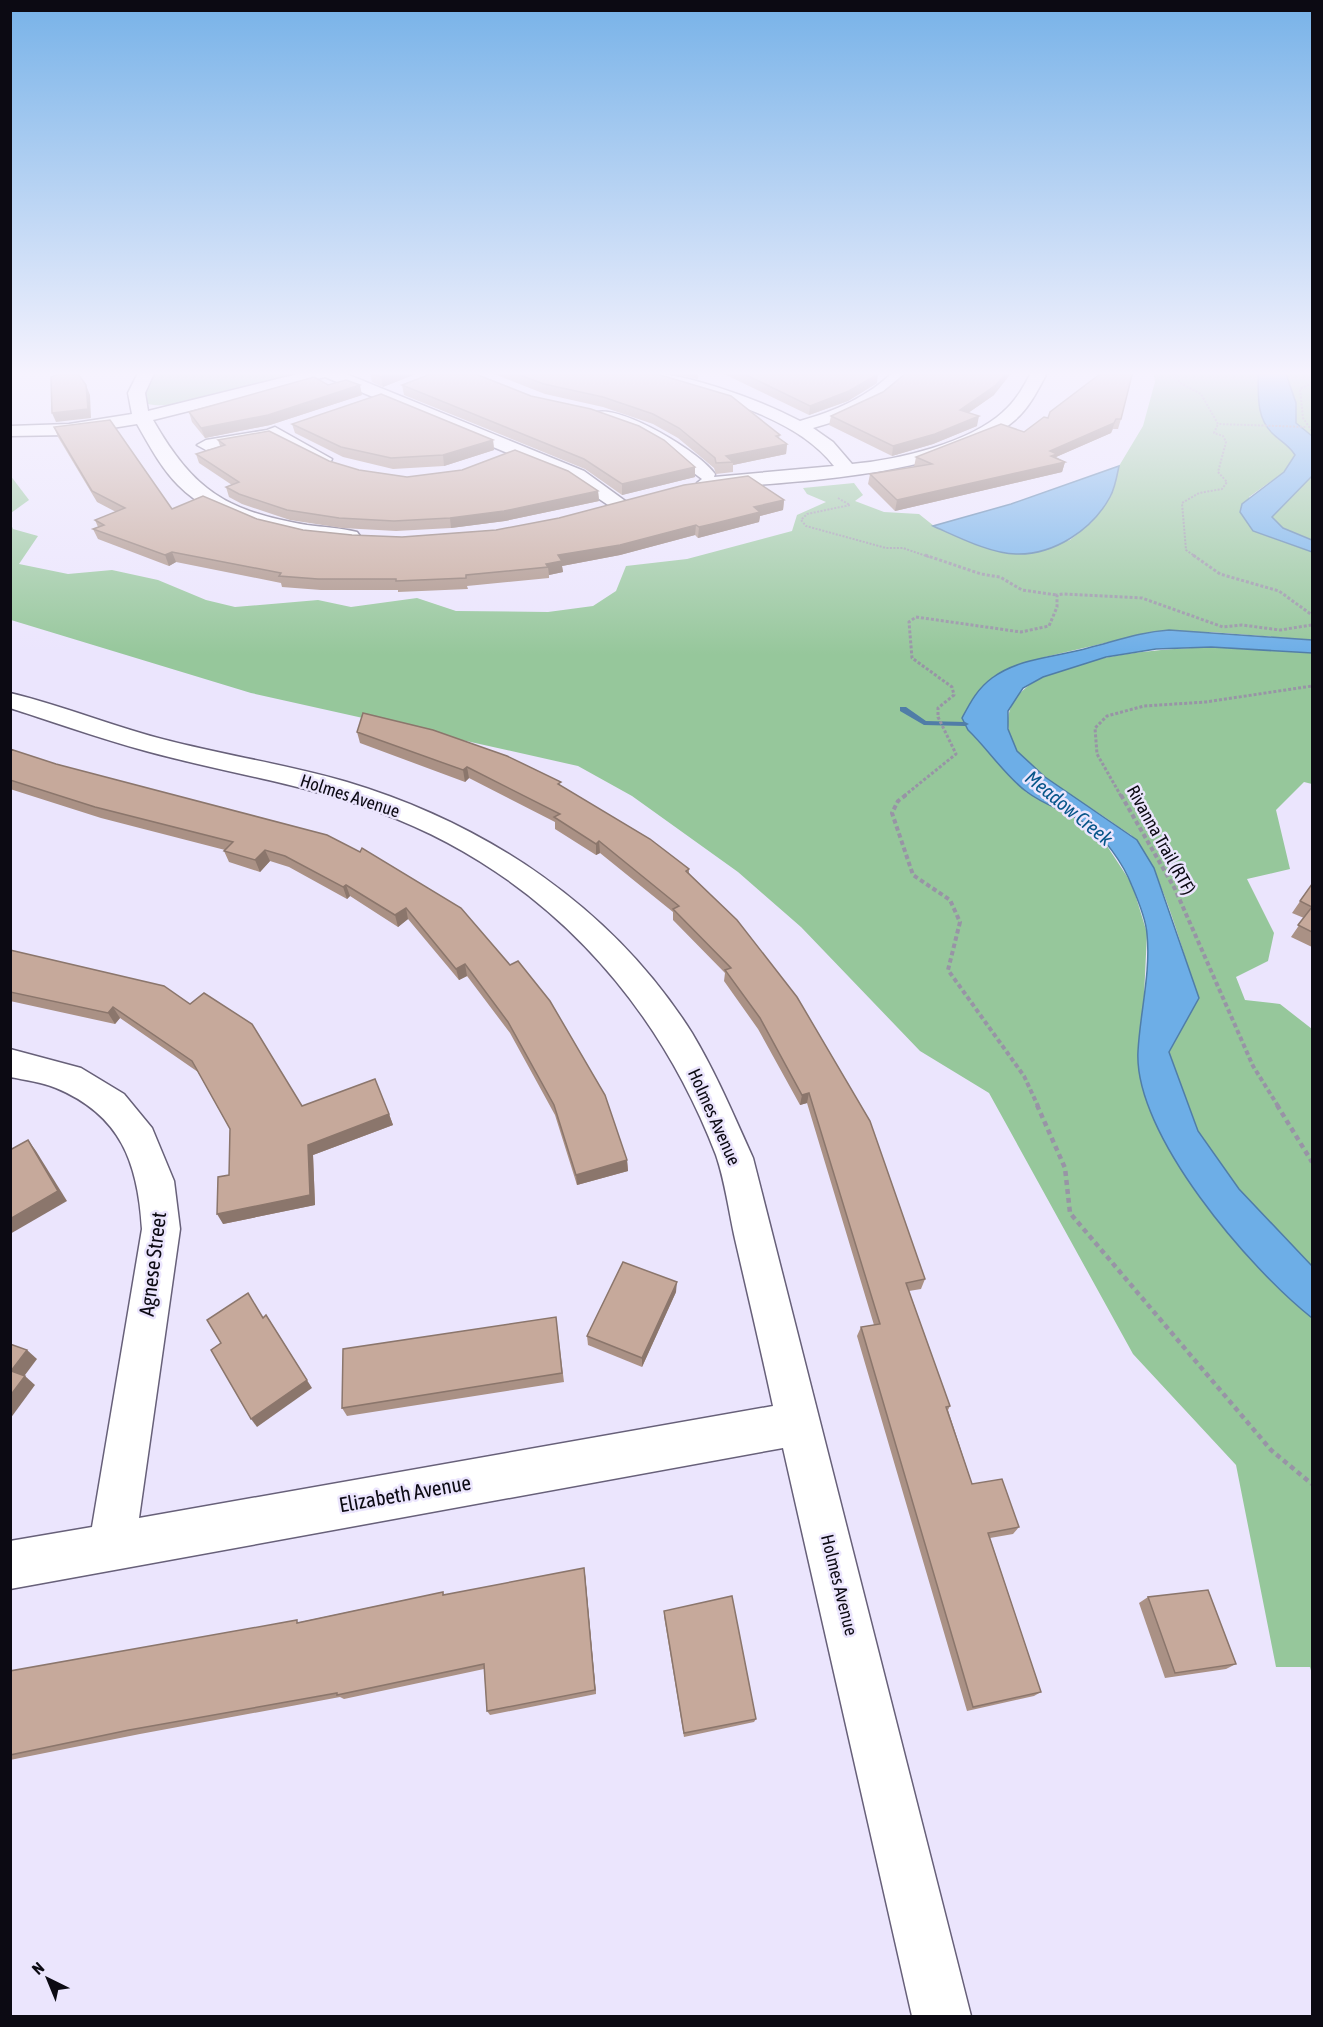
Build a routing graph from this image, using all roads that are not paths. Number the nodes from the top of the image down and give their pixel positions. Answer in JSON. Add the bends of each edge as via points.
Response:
{"nodes":[{"id":1,"x":172,"y":466,"type":"edge"},
{"id":2,"x":555,"y":466,"type":"edge"},
{"id":3,"x":696,"y":466,"type":"edge"},
{"id":4,"x":843,"y":466,"type":"edge"},
{"id":5,"x":886,"y":466,"type":"edge"},
{"id":6,"x":848,"y":471,"type":"junction"},
{"id":7,"x":706,"y":474,"type":"dead end"},
{"id":8,"x":690,"y":486,"type":"edge"},
{"id":9,"x":640,"y":497,"type":"edge"},
{"id":10,"x":618,"y":503,"type":"junction"},
{"id":11,"x":595,"y":509,"type":"edge"},
{"id":12,"x":369,"y":538,"type":"edge"},
{"id":13,"x":10,"y":700,"type":"edge"},
{"id":14,"x":10,"y":1063,"type":"edge"},
{"id":15,"x":800,"y":1423,"type":"junction"},
{"id":16,"x":112,"y":1546,"type":"junction"},
{"id":17,"x":10,"y":1565,"type":"edge"},
{"id":18,"x":942,"y":2016,"type":"edge"}],
"edges":[{"from":1,"to":12,"type":"street","via":[[208,498],[263,521]]},
{"from":2,"to":10,"type":"street","via":[[578,475]]},
{"from":3,"to":7,"type":"street"},
{"from":4,"to":6,"type":"street"},
{"from":5,"to":6,"type":"street"},
{"from":6,"to":8,"type":"street"},
{"from":9,"to":10,"type":"street"},
{"from":10,"to":11,"type":"street"},
{"from":13,"to":15,"type":"street","name":"Holmes Avenue","via":[[148,744],[325,785],[388,805],[447,830],[504,861],[552,896],[597,937],[639,984],[677,1039],[705,1088],[735,1158]]},
{"from":14,"to":16,"type":"street","name":"Agnese Street","via":[[68,1077],[102,1096],[130,1122],[149,1155],[160,1194],[161,1229]]},
{"from":15,"to":16,"type":"street","name":"Elizabeth Avenue"},
{"from":15,"to":18,"type":"street","name":"Holmes Avenue"},
{"from":16,"to":17,"type":"street","name":"Elizabeth Avenue"}]}
